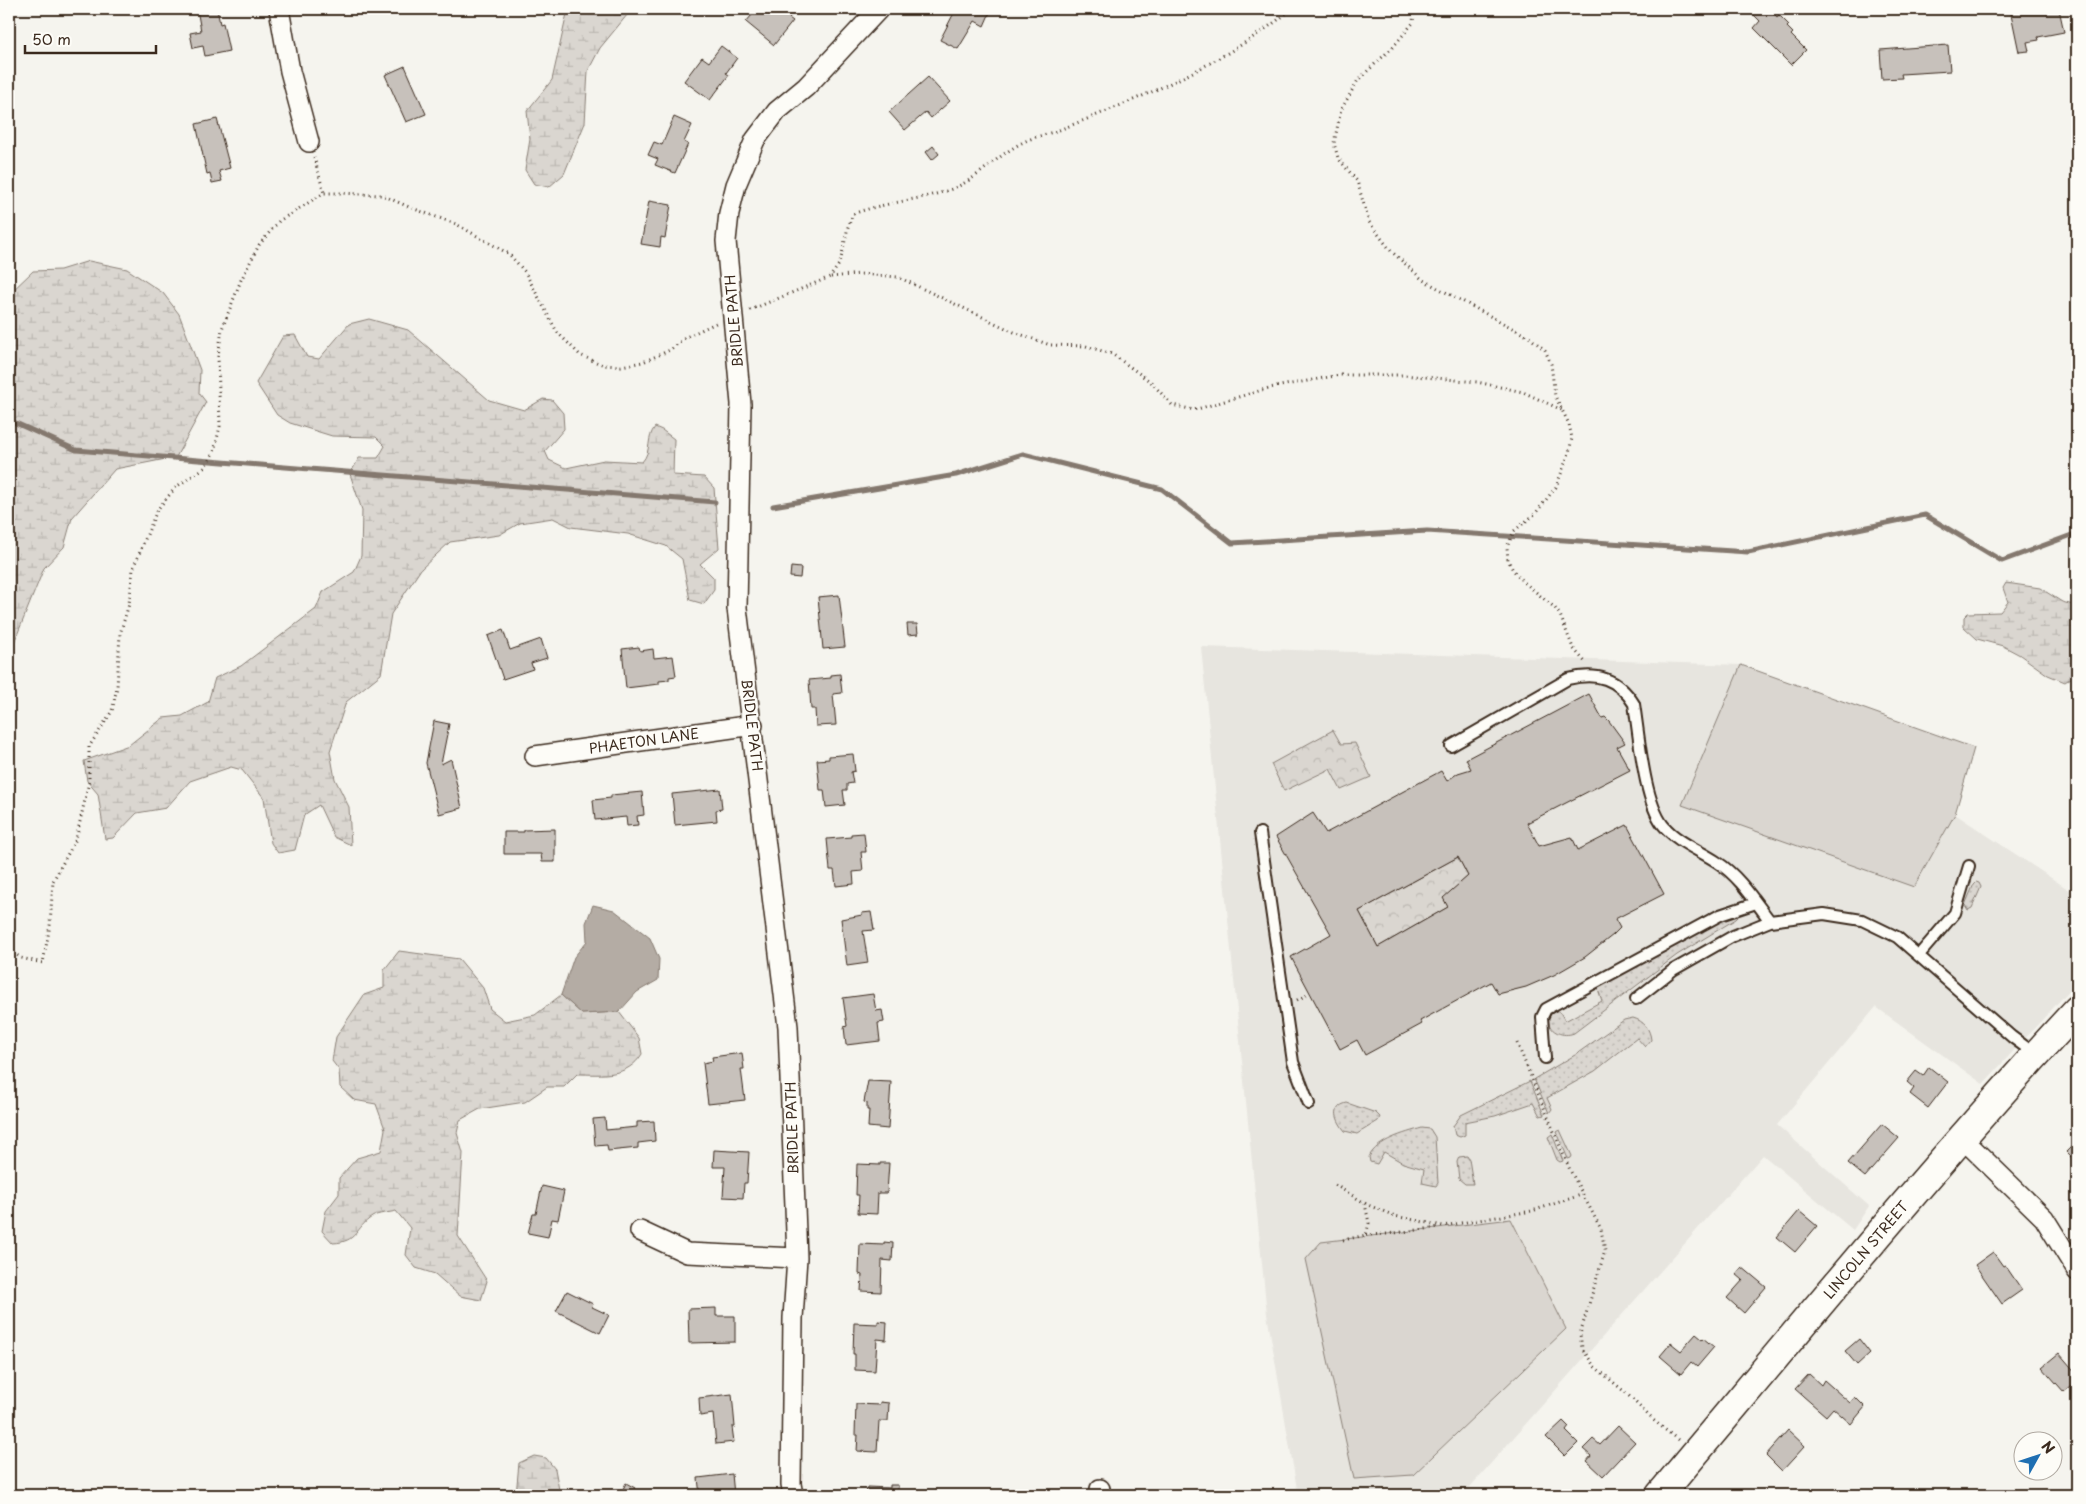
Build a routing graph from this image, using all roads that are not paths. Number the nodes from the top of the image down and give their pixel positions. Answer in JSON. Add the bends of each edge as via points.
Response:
{"nodes":[{"id":1,"x":279,"y":9,"type":"edge"},
{"id":2,"x":879,"y":9,"type":"edge"},
{"id":3,"x":309,"y":142,"type":"road end"},
{"id":4,"x":753,"y":725,"type":"junction"},
{"id":5,"x":1451,"y":746,"type":"dead end"},
{"id":6,"x":535,"y":756,"type":"dead end"},
{"id":7,"x":1260,"y":833,"type":"dead end"},
{"id":8,"x":1969,"y":866,"type":"dead end"},
{"id":9,"x":1756,"y":903,"type":"junction"},
{"id":10,"x":1770,"y":921,"type":"junction"},
{"id":11,"x":1920,"y":955,"type":"junction"},
{"id":12,"x":1636,"y":998,"type":"dead end"},
{"id":13,"x":2077,"y":1010,"type":"edge"},
{"id":14,"x":2036,"y":1054,"type":"junction"},
{"id":15,"x":1546,"y":1058,"type":"dead end"},
{"id":16,"x":1309,"y":1104,"type":"dead end"},
{"id":17,"x":1962,"y":1138,"type":"junction"},
{"id":18,"x":640,"y":1231,"type":"dead end"},
{"id":19,"x":797,"y":1258,"type":"junction"},
{"id":20,"x":2077,"y":1271,"type":"edge"},
{"id":21,"x":793,"y":1495,"type":"edge"},
{"id":22,"x":1660,"y":1495,"type":"edge"}],
"edges":[{"from":1,"to":3,"type":"street","via":[[290,71]]},
{"from":2,"to":4,"type":"street","name":"BRIDLE PATH","via":[[806,86],[777,111],[755,140],[736,185],[729,213],[726,241],[741,404],[738,608]]},
{"from":4,"to":6,"type":"street","name":"PHAETON LANE"},
{"from":4,"to":19,"type":"street","name":"BRIDLE PATH","via":[[788,1027]]},
{"from":5,"to":9,"type":"lane","via":[[1568,679],[1589,674],[1616,684],[1627,692],[1634,704],[1648,789],[1663,826],[1736,877]]},
{"from":7,"to":16,"type":"lane","via":[[1293,1062]]},
{"from":8,"to":11,"type":"lane","via":[[1955,913]]},
{"from":9,"to":10,"type":"lane"},
{"from":9,"to":15,"type":"lane","via":[[1720,915],[1546,1009],[1542,1017]]},
{"from":10,"to":11,"type":"lane","via":[[1824,914],[1862,920],[1897,937]]},
{"from":10,"to":12,"type":"lane","via":[[1733,936],[1673,970]]},
{"from":11,"to":14,"type":"lane","via":[[2012,1037]]},
{"from":13,"to":14,"type":"main road","name":"LINCOLN STREET"},
{"from":14,"to":17,"type":"main road","name":"LINCOLN STREET"},
{"from":17,"to":20,"type":"street","via":[[2044,1218]]},
{"from":17,"to":22,"type":"main road","name":"LINCOLN STREET"},
{"from":18,"to":19,"type":"street","via":[[687,1252]]},
{"from":19,"to":21,"type":"street","name":"BRIDLE PATH","via":[[793,1318]]}]}
